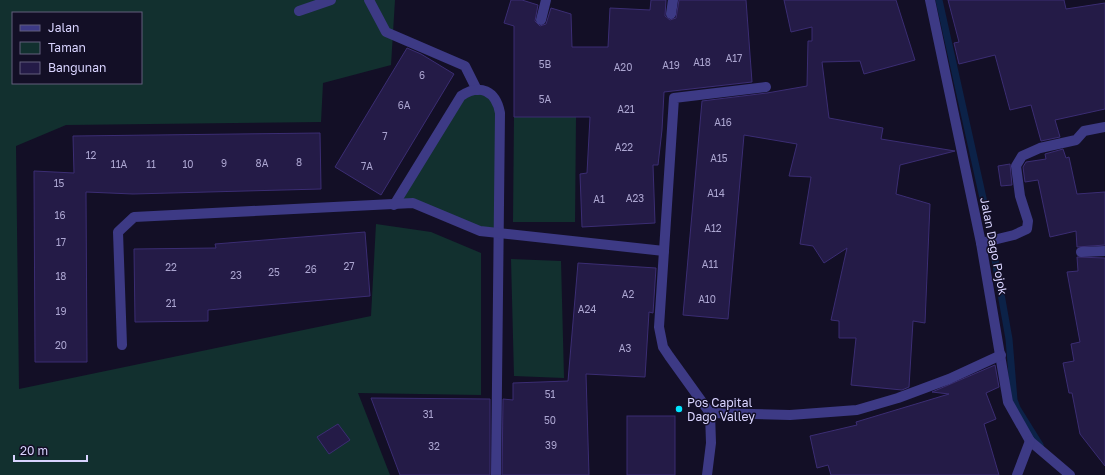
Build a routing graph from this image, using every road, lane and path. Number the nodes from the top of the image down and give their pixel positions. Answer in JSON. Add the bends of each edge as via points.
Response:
{"nodes":[{"id":1,"x":331,"y":0,"type":"edge"},
{"id":2,"x":369,"y":0,"type":"edge"},
{"id":3,"x":546,"y":0,"type":"edge"},
{"id":4,"x":673,"y":0,"type":"edge"},
{"id":5,"x":930,"y":0,"type":"edge"},
{"id":6,"x":299,"y":11,"type":"dead end"},
{"id":7,"x":671,"y":14,"type":"dead end"},
{"id":8,"x":541,"y":20,"type":"dead end"},
{"id":9,"x":766,"y":87,"type":"dead end"},
{"id":10,"x":477,"y":90,"type":"junction"},
{"id":11,"x":1105,"y":127,"type":"edge"},
{"id":12,"x":394,"y":205,"type":"junction"},
{"id":13,"x":500,"y":234,"type":"junction"},
{"id":14,"x":982,"y":243,"type":"junction"},
{"id":15,"x":664,"y":251,"type":"junction"},
{"id":16,"x":1105,"y":251,"type":"edge"},
{"id":17,"x":1081,"y":252,"type":"dead end"},
{"id":18,"x":122,"y":345,"type":"dead end"},
{"id":19,"x":1001,"y":355,"type":"junction"},
{"id":20,"x":710,"y":413,"type":"junction"},
{"id":21,"x":1030,"y":441,"type":"junction"},
{"id":22,"x":496,"y":475,"type":"edge"},
{"id":23,"x":707,"y":475,"type":"edge"},
{"id":24,"x":1017,"y":475,"type":"edge"},
{"id":25,"x":1070,"y":475,"type":"edge"}],
"edges":[{"from":1,"to":6,"type":"street"},
{"from":2,"to":10,"type":"street","via":[[386,32],[465,66]]},
{"from":3,"to":8,"type":"street"},
{"from":4,"to":7,"type":"street"},
{"from":5,"to":14,"type":"street","name":"Jalan Dago Pojok"},
{"from":9,"to":15,"type":"street","via":[[674,98]]},
{"from":10,"to":12,"type":"street","via":[[468,91],[461,96]]},
{"from":10,"to":13,"type":"street","via":[[486,91],[493,96],[500,113]]},
{"from":11,"to":14,"type":"street","via":[[1084,131],[1076,140],[1040,148],[1022,156],[1016,166],[1020,196],[1028,220],[1027,229]]},
{"from":12,"to":13,"type":"street","via":[[413,203],[480,231]]},
{"from":12,"to":18,"type":"street","via":[[134,217],[118,232]]},
{"from":13,"to":15,"type":"street"},
{"from":13,"to":22,"type":"street"},
{"from":14,"to":19,"type":"street","name":"Jalan Dago Pojok"},
{"from":15,"to":20,"type":"street","via":[[659,327],[661,338],[668,356]]},
{"from":16,"to":17,"type":"street"},
{"from":19,"to":20,"type":"street","via":[[942,382],[857,410],[790,415]]},
{"from":19,"to":21,"type":"street","name":"Jalan Dago Pojok","via":[[1008,402]]},
{"from":20,"to":23,"type":"street","via":[[711,443]]},
{"from":21,"to":24,"type":"street"},
{"from":21,"to":25,"type":"street","name":"Jalan Dago Pojok"}]}
